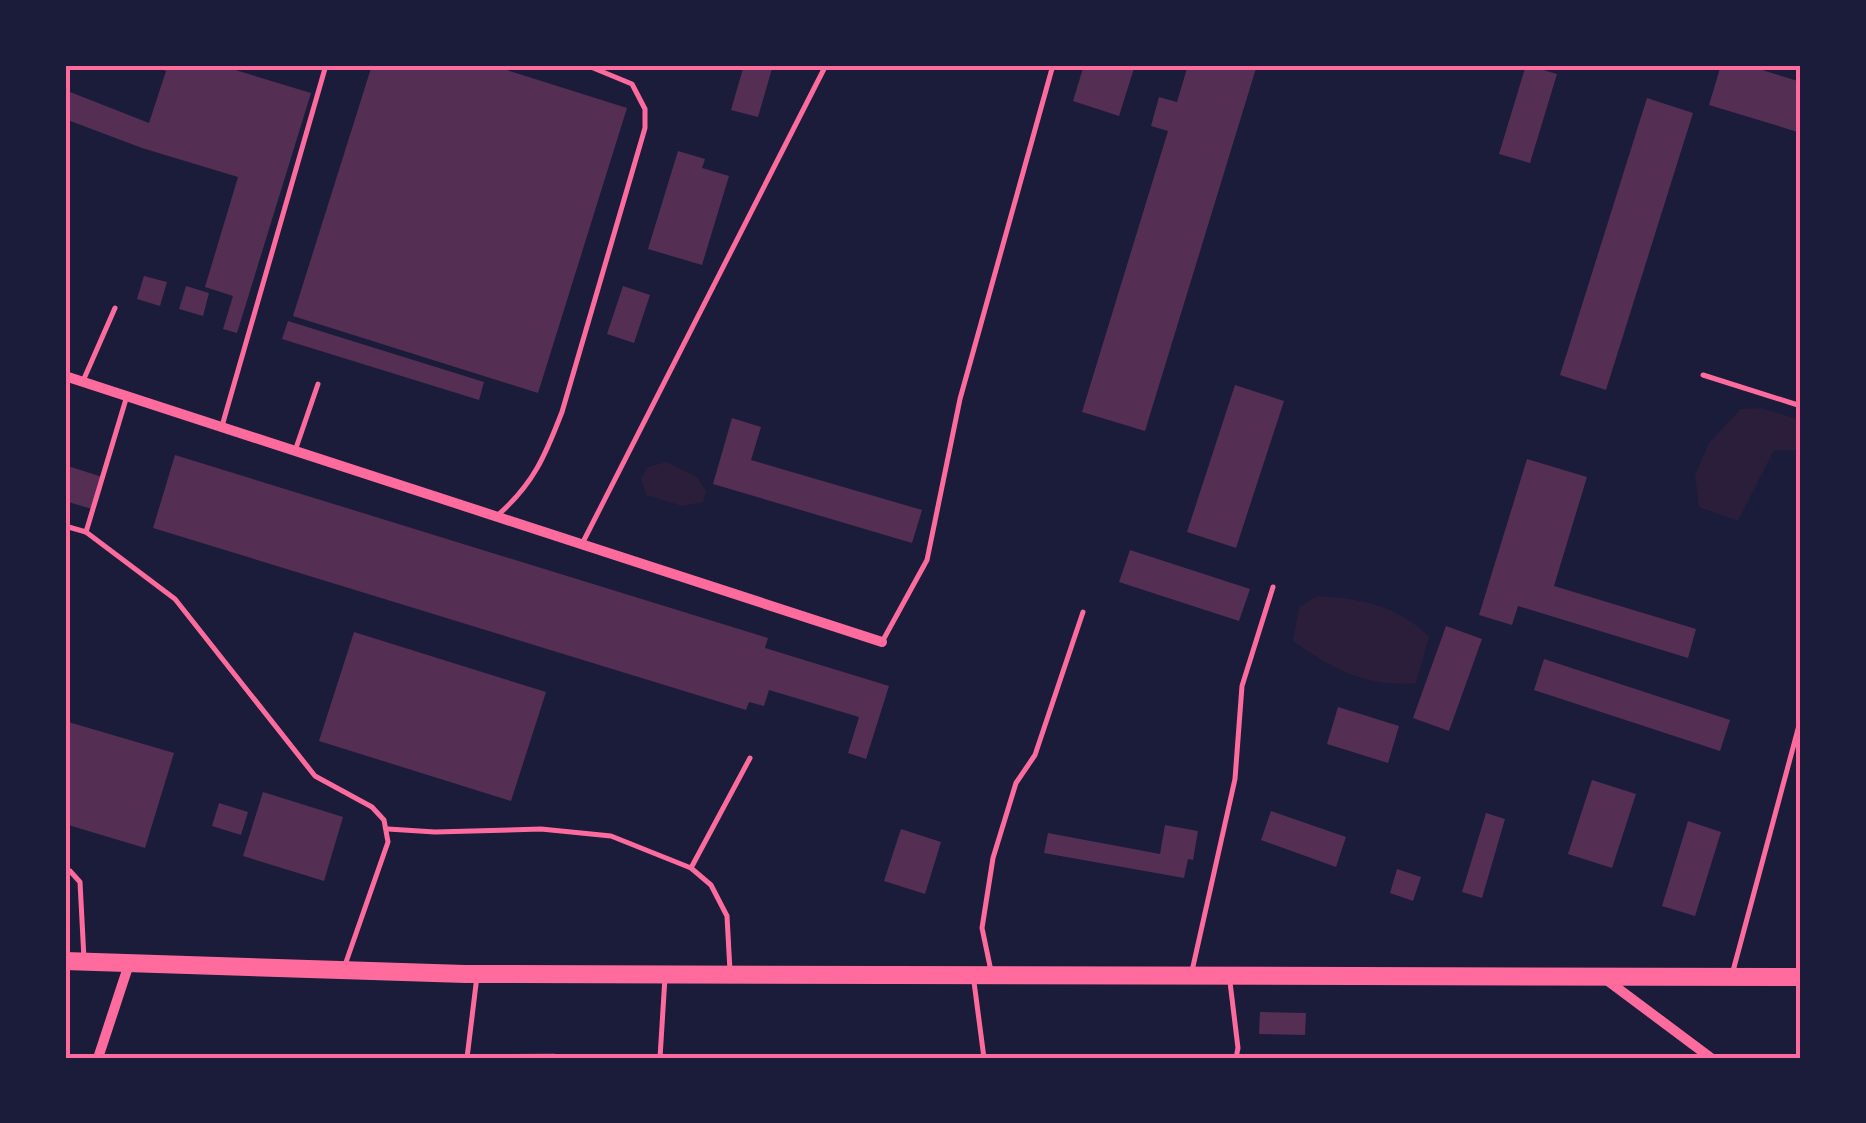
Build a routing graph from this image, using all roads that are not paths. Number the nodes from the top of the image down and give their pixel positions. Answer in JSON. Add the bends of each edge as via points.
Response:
{"nodes":[{"id":1,"x":326,"y":65,"type":"edge"},
{"id":2,"x":586,"y":65,"type":"edge"},
{"id":3,"x":826,"y":65,"type":"edge"},
{"id":4,"x":1053,"y":65,"type":"edge"},
{"id":5,"x":115,"y":308,"type":"dead end"},
{"id":6,"x":1703,"y":375,"type":"dead end"},
{"id":7,"x":65,"y":376,"type":"edge"},
{"id":8,"x":83,"y":382,"type":"junction"},
{"id":9,"x":318,"y":384,"type":"dead end"},
{"id":10,"x":127,"y":396,"type":"junction"},
{"id":11,"x":1801,"y":406,"type":"edge"},
{"id":12,"x":222,"y":426,"type":"junction"},
{"id":13,"x":295,"y":451,"type":"junction"},
{"id":14,"x":496,"y":517,"type":"junction"},
{"id":15,"x":65,"y":526,"type":"edge"},
{"id":16,"x":86,"y":532,"type":"junction"},
{"id":17,"x":582,"y":545,"type":"junction"},
{"id":18,"x":1274,"y":587,"type":"dead end"},
{"id":19,"x":1083,"y":612,"type":"dead end"},
{"id":20,"x":882,"y":642,"type":"joint"},
{"id":21,"x":1801,"y":718,"type":"edge"},
{"id":22,"x":750,"y":758,"type":"dead end"},
{"id":23,"x":388,"y":829,"type":"junction"},
{"id":24,"x":691,"y":868,"type":"junction"},
{"id":25,"x":65,"y":870,"type":"edge"},
{"id":26,"x":75,"y":962,"type":"edge"},
{"id":27,"x":129,"y":964,"type":"junction"},
{"id":28,"x":343,"y":970,"type":"junction"},
{"id":29,"x":477,"y":974,"type":"junction"},
{"id":30,"x":666,"y":974,"type":"junction"},
{"id":31,"x":730,"y":974,"type":"junction"},
{"id":32,"x":982,"y":974,"type":"junction"},
{"id":33,"x":1191,"y":974,"type":"junction"},
{"id":34,"x":1229,"y":974,"type":"junction"},
{"id":35,"x":1599,"y":974,"type":"junction"},
{"id":36,"x":1732,"y":976,"type":"junction"},
{"id":37,"x":1801,"y":977,"type":"edge"},
{"id":38,"x":98,"y":1058,"type":"edge"},
{"id":39,"x":466,"y":1058,"type":"edge"},
{"id":40,"x":660,"y":1058,"type":"edge"},
{"id":41,"x":984,"y":1058,"type":"edge"},
{"id":42,"x":1236,"y":1058,"type":"edge"},
{"id":43,"x":1711,"y":1058,"type":"edge"}],
"edges":[{"from":1,"to":12,"type":"lane"},
{"from":2,"to":14,"type":"lane","via":[[632,84],[645,109],[645,128],[562,412],[522,494]]},
{"from":3,"to":17,"type":"lane"},
{"from":4,"to":20,"type":"lane","via":[[960,399],[928,560]]},
{"from":5,"to":8,"type":"lane"},
{"from":6,"to":11,"type":"lane"},
{"from":7,"to":8,"type":"street"},
{"from":8,"to":10,"type":"street"},
{"from":9,"to":13,"type":"lane"},
{"from":10,"to":12,"type":"street"},
{"from":10,"to":16,"type":"lane"},
{"from":12,"to":13,"type":"street"},
{"from":13,"to":14,"type":"street"},
{"from":14,"to":17,"type":"street"},
{"from":15,"to":16,"type":"lane"},
{"from":16,"to":23,"type":"lane","via":[[175,599],[315,776],[372,807]]},
{"from":17,"to":20,"type":"street"},
{"from":18,"to":33,"type":"lane","via":[[1242,686],[1234,780]]},
{"from":19,"to":32,"type":"lane","via":[[994,858]]},
{"from":21,"to":36,"type":"lane"},
{"from":22,"to":24,"type":"lane"},
{"from":23,"to":24,"type":"lane","via":[[611,836]]},
{"from":23,"to":28,"type":"lane"},
{"from":24,"to":31,"type":"lane","via":[[710,884],[728,916]]},
{"from":25,"to":26,"type":"lane","via":[[80,882]]},
{"from":26,"to":27,"type":"highway"},
{"from":27,"to":28,"type":"highway"},
{"from":27,"to":38,"type":"street"},
{"from":28,"to":29,"type":"highway"},
{"from":29,"to":30,"type":"highway"},
{"from":29,"to":39,"type":"lane"},
{"from":30,"to":31,"type":"highway"},
{"from":30,"to":40,"type":"lane"},
{"from":31,"to":32,"type":"highway"},
{"from":32,"to":33,"type":"highway"},
{"from":32,"to":41,"type":"lane"},
{"from":33,"to":34,"type":"highway"},
{"from":34,"to":35,"type":"highway"},
{"from":34,"to":42,"type":"lane"},
{"from":35,"to":36,"type":"highway"},
{"from":35,"to":43,"type":"street"},
{"from":36,"to":37,"type":"highway"}]}
